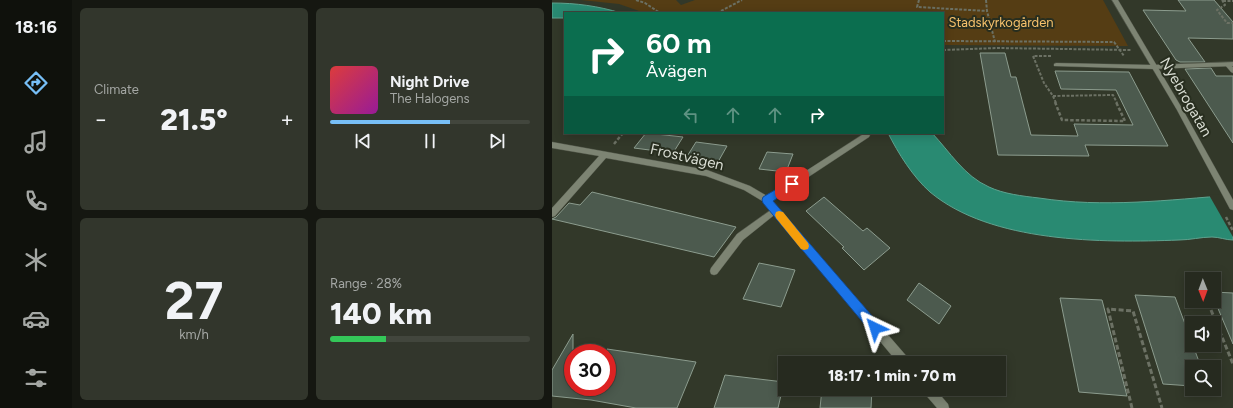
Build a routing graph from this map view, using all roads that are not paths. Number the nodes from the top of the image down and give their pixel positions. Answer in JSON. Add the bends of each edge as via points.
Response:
{"nodes":[{"id":1,"x":1114,"y":0,"type":"edge"},
{"id":2,"x":1230,"y":65,"type":"edge"},
{"id":3,"x":1056,"y":66,"type":"dead end"},
{"id":4,"x":1153,"y":67,"type":"junction"},
{"id":5,"x":1233,"y":71,"type":"edge"},
{"id":6,"x":867,"y":135,"type":"dead end"},
{"id":7,"x":552,"y":145,"type":"edge"},
{"id":8,"x":604,"y":155,"type":"junction"},
{"id":9,"x":766,"y":200,"type":"junction"},
{"id":10,"x":1233,"y":207,"type":"edge"},
{"id":11,"x":775,"y":210,"type":"junction"},
{"id":12,"x":552,"y":214,"type":"edge"},
{"id":13,"x":714,"y":271,"type":"dead end"},
{"id":14,"x":899,"y":356,"type":"edge"},
{"id":15,"x":934,"y":396,"type":"edge"},
{"id":16,"x":944,"y":408,"type":"edge"}],
"edges":[{"from":1,"to":4,"type":"street","name":"Nyebrogatan"},
{"from":2,"to":4,"type":"street"},
{"from":2,"to":5,"type":"street"},
{"from":3,"to":4,"type":"street"},
{"from":4,"to":10,"type":"street","name":"Nyebrogatan","via":[[1180,110]]},
{"from":6,"to":9,"type":"street"},
{"from":7,"to":8,"type":"street","name":"Frostvägen"},
{"from":8,"to":9,"type":"street","name":"Frostvägen","via":[[707,173],[747,188]]},
{"from":8,"to":12,"type":"street"},
{"from":9,"to":11,"type":"street","name":"Frostvägen"},
{"from":11,"to":13,"type":"street","via":[[740,237]]},
{"from":11,"to":14,"type":"street","name":"Frostvägen"},
{"from":15,"to":16,"type":"street"}]}
